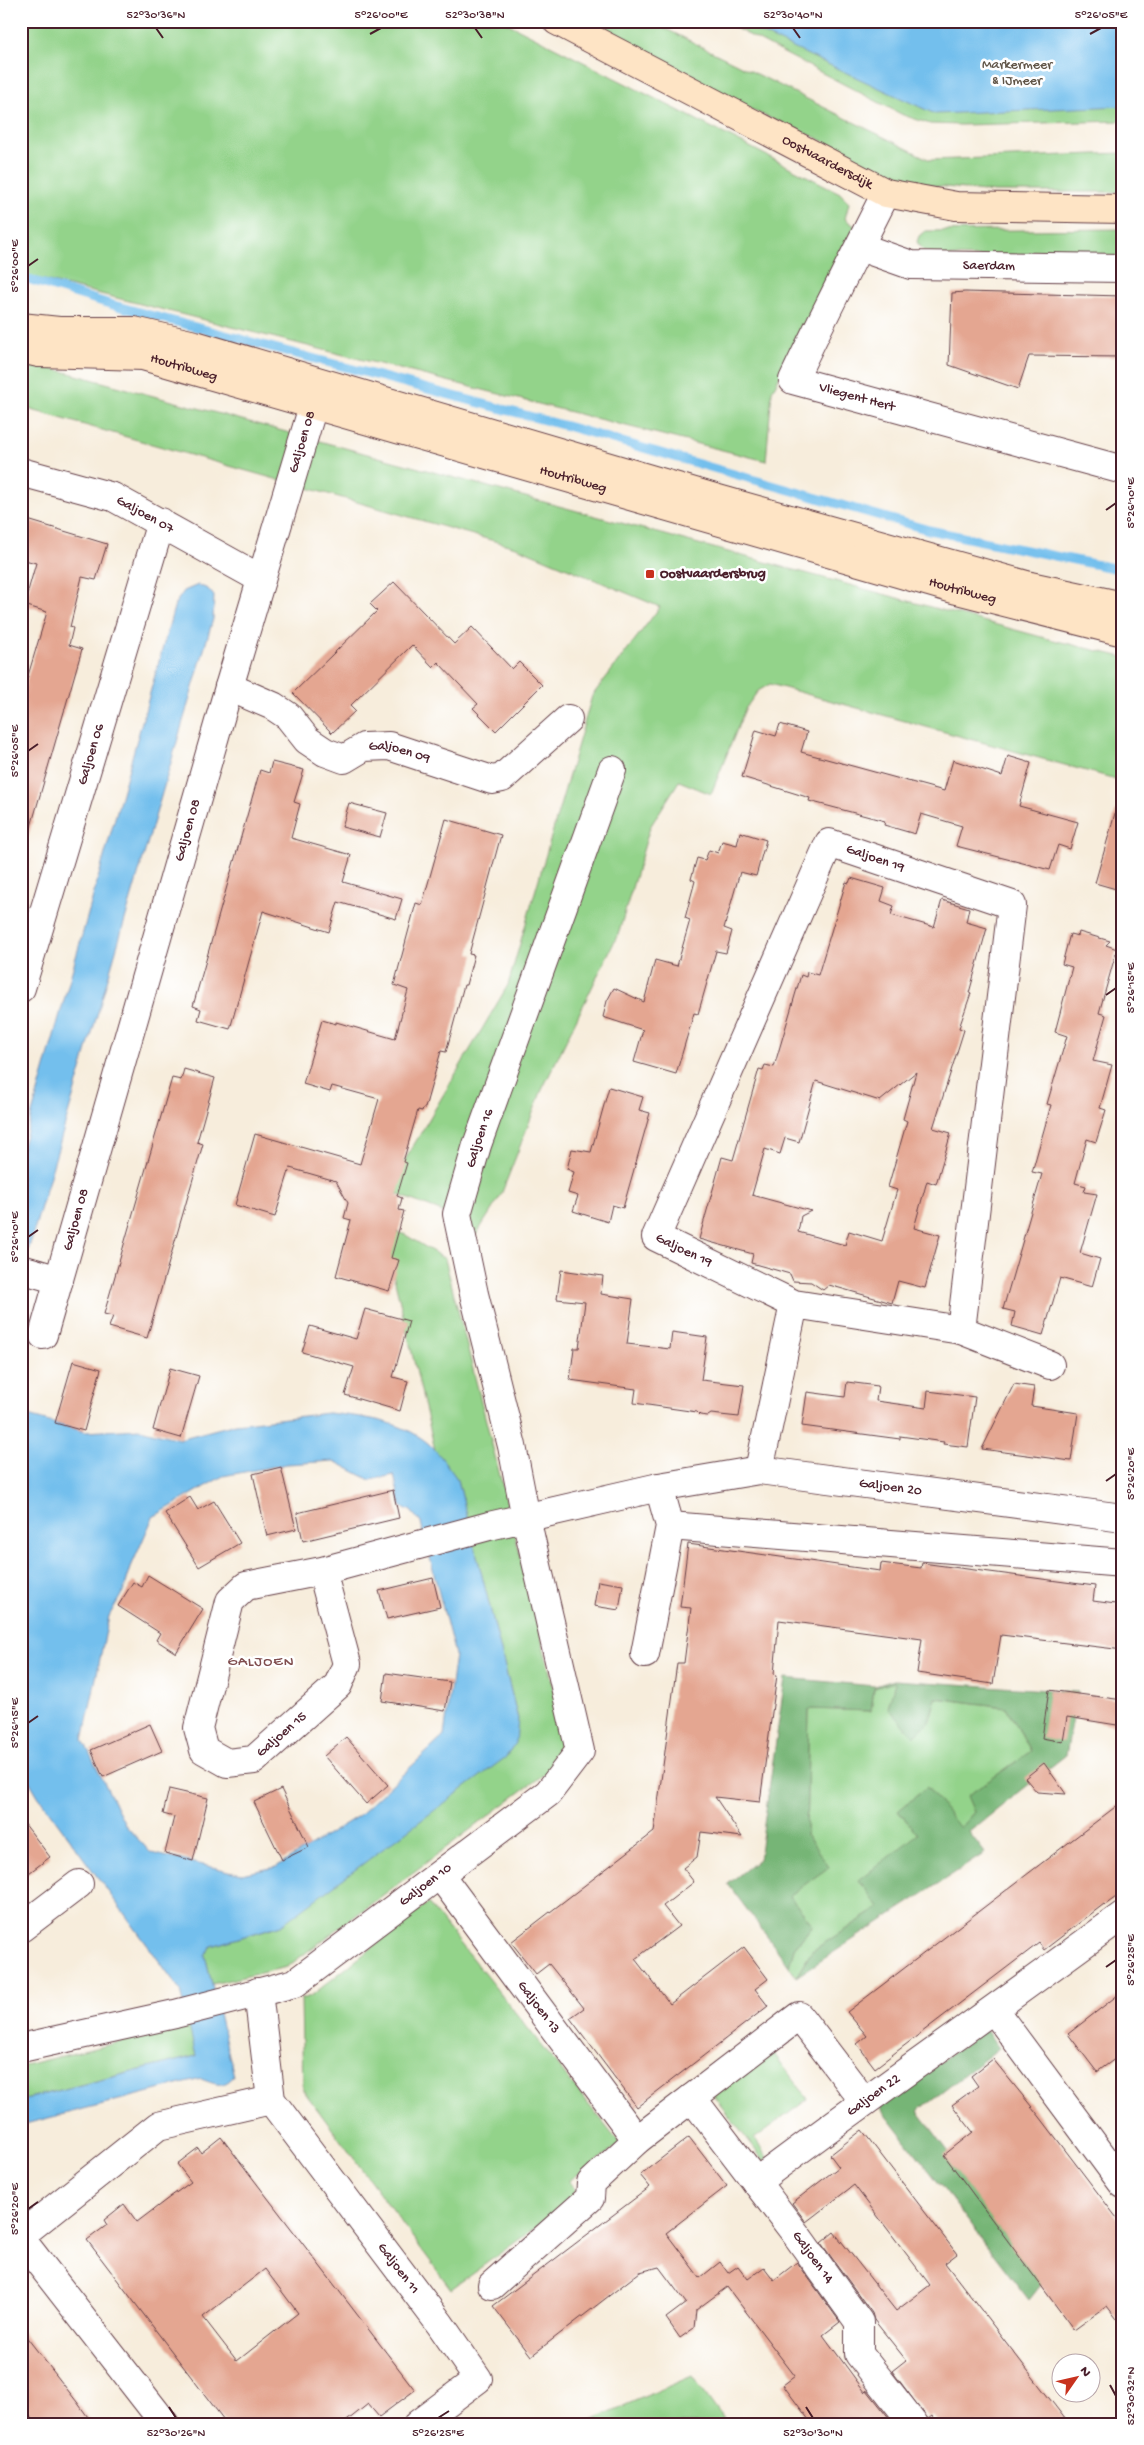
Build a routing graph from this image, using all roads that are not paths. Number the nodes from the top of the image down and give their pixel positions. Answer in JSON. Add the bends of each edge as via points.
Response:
{"nodes":[{"id":1,"x":557,"y":21,"type":"edge"},
{"id":2,"x":886,"y":192,"type":"junction"},
{"id":3,"x":1123,"y":209,"type":"edge"},
{"id":4,"x":860,"y":246,"type":"junction"},
{"id":5,"x":1123,"y":268,"type":"edge"},
{"id":6,"x":21,"y":327,"type":"edge"},
{"id":7,"x":21,"y":349,"type":"edge"},
{"id":8,"x":317,"y":394,"type":"junction"},
{"id":9,"x":1123,"y":470,"type":"edge"},
{"id":10,"x":21,"y":472,"type":"edge"},
{"id":11,"x":160,"y":522,"type":"junction"},
{"id":12,"x":261,"y":579,"type":"junction"},
{"id":13,"x":1123,"y":606,"type":"edge"},
{"id":14,"x":1123,"y":632,"type":"edge"},
{"id":15,"x":229,"y":687,"type":"junction"},
{"id":16,"x":568,"y":719,"type":"dead end"},
{"id":17,"x":612,"y":770,"type":"dead end"},
{"id":18,"x":21,"y":988,"type":"edge"},
{"id":19,"x":39,"y":1274,"type":"edge"},
{"id":20,"x":794,"y":1304,"type":"junction"},
{"id":21,"x":962,"y":1330,"type":"junction"},
{"id":22,"x":43,"y":1335,"type":"dead end"},
{"id":23,"x":1050,"y":1365,"type":"dead end"},
{"id":24,"x":759,"y":1470,"type":"junction"},
{"id":25,"x":659,"y":1487,"type":"junction"},
{"id":26,"x":526,"y":1518,"type":"junction"},
{"id":27,"x":1123,"y":1518,"type":"edge"},
{"id":28,"x":670,"y":1526,"type":"junction"},
{"id":29,"x":1123,"y":1563,"type":"edge"},
{"id":30,"x":322,"y":1571,"type":"junction"},
{"id":31,"x":645,"y":1654,"type":"dead end"},
{"id":32,"x":440,"y":1874,"type":"junction"},
{"id":33,"x":79,"y":1884,"type":"dead end"},
{"id":34,"x":1123,"y":1914,"type":"edge"},
{"id":35,"x":21,"y":1928,"type":"edge"},
{"id":36,"x":258,"y":1992,"type":"junction"},
{"id":37,"x":994,"y":2010,"type":"junction"},
{"id":38,"x":21,"y":2048,"type":"edge"},
{"id":39,"x":854,"y":2088,"type":"dead end"},
{"id":40,"x":692,"y":2098,"type":"junction"},
{"id":41,"x":271,"y":2100,"type":"junction"},
{"id":42,"x":637,"y":2140,"type":"junction"},
{"id":43,"x":756,"y":2182,"type":"junction"},
{"id":44,"x":1123,"y":2184,"type":"edge"},
{"id":45,"x":21,"y":2235,"type":"edge"},
{"id":46,"x":21,"y":2239,"type":"edge"},
{"id":47,"x":492,"y":2285,"type":"dead end"},
{"id":48,"x":165,"y":2424,"type":"edge"},
{"id":49,"x":418,"y":2424,"type":"edge"},
{"id":50,"x":914,"y":2424,"type":"edge"}],
"edges":[{"from":1,"to":2,"type":"main road","name":"Oostvaardersdijk"},
{"from":2,"to":3,"type":"main road","name":"Oostvaardersdijk","via":[[956,206]]},
{"from":2,"to":4,"type":"street","name":"Vliegent Hert"},
{"from":4,"to":5,"type":"street","name":"Saerdam","via":[[911,265]]},
{"from":4,"to":9,"type":"street","name":"Vliegent Hert","via":[[832,297],[794,380]]},
{"from":6,"to":8,"type":"main road","name":"Houtribweg","via":[[59,331],[134,331],[195,346]]},
{"from":7,"to":8,"type":"main road","name":"Houtribweg","via":[[40,353],[143,356]]},
{"from":8,"to":12,"type":"street","name":"Galjoen 08"},
{"from":8,"to":13,"type":"main road","name":"Houtribweg","via":[[712,497],[1030,586]]},
{"from":8,"to":14,"type":"main road","name":"Houtribweg","via":[[956,590]]},
{"from":10,"to":11,"type":"street","name":"Galjoen 07","via":[[113,497]]},
{"from":11,"to":12,"type":"street","name":"Galjoen 07"},
{"from":11,"to":18,"type":"street","name":"Galjoen 06"},
{"from":12,"to":15,"type":"street","name":"Galjoen 08"},
{"from":15,"to":16,"type":"street","name":"Galjoen 09","via":[[273,706],[288,716],[307,740],[344,759],[364,747],[390,746],[492,780],[502,778]]},
{"from":15,"to":19,"type":"street","name":"Galjoen 08"},
{"from":17,"to":26,"type":"street","name":"Galjoen 16","via":[[484,1126],[457,1214]]},
{"from":19,"to":22,"type":"street","name":"Galjoen 08"},
{"from":20,"to":21,"type":"street","name":"Galjoen 19"},
{"from":20,"to":21,"type":"street","name":"Galjoen 19","via":[[656,1237],[829,843],[1012,905]]},
{"from":20,"to":24,"type":"street"},
{"from":21,"to":23,"type":"street","name":"Galjoen 19"},
{"from":24,"to":25,"type":"street","name":"Galjoen 20"},
{"from":24,"to":27,"type":"street","name":"Galjoen 20"},
{"from":25,"to":26,"type":"street","name":"Galjoen 20"},
{"from":25,"to":28,"type":"street"},
{"from":26,"to":30,"type":"street","name":"Galjoen 15"},
{"from":26,"to":32,"type":"street","name":"Galjoen 10","via":[[580,1752],[548,1793]]},
{"from":28,"to":29,"type":"street"},
{"from":28,"to":31,"type":"street"},
{"from":30,"to":30,"type":"street","name":"Galjoen 15","via":[[246,1586],[230,1601],[198,1728],[204,1750],[227,1763],[254,1760],[338,1685],[347,1664]]},
{"from":32,"to":36,"type":"street","name":"Galjoen 10","via":[[295,1982]]},
{"from":32,"to":42,"type":"street","name":"Galjoen 13"},
{"from":33,"to":35,"type":"street"},
{"from":34,"to":37,"type":"street","name":"Galjoen 22"},
{"from":36,"to":38,"type":"street","name":"Galjoen 10"},
{"from":36,"to":41,"type":"street"},
{"from":37,"to":43,"type":"street","name":"Galjoen 22"},
{"from":37,"to":44,"type":"street"},
{"from":39,"to":40,"type":"street","via":[[799,2016]]},
{"from":40,"to":42,"type":"street"},
{"from":40,"to":43,"type":"street","name":"Galjoen 14"},
{"from":41,"to":45,"type":"street","via":[[158,2126]]},
{"from":41,"to":49,"type":"street","name":"Galjoen 11","via":[[478,2379]]},
{"from":42,"to":47,"type":"street","via":[[591,2183],[590,2198]]},
{"from":43,"to":50,"type":"street","name":"Galjoen 14","via":[[859,2322],[859,2354]]},
{"from":46,"to":48,"type":"street"}]}
